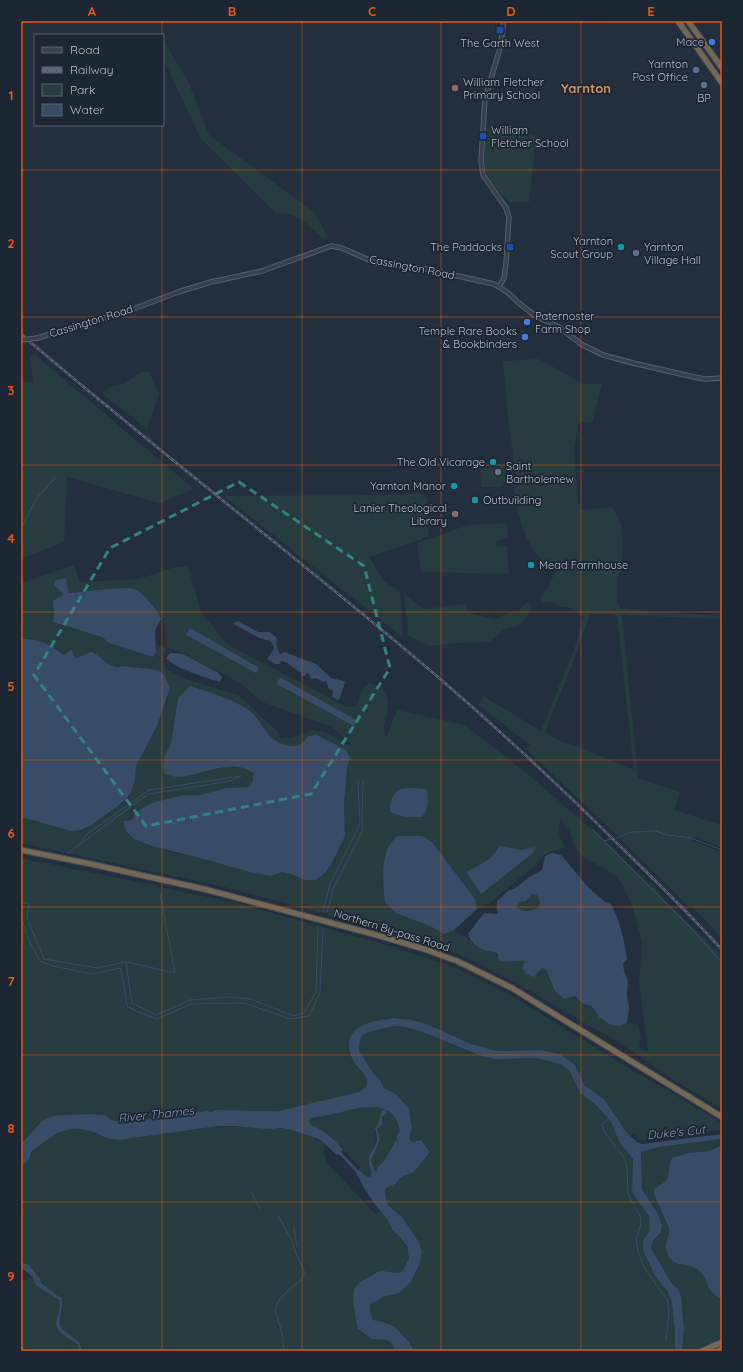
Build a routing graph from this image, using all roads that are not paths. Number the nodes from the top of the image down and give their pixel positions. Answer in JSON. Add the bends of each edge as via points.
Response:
{"nodes":[{"id":1,"x":504,"y":21,"type":"edge"},
{"id":2,"x":678,"y":21,"type":"edge"},
{"id":3,"x":688,"y":21,"type":"edge"},
{"id":4,"x":722,"y":68,"type":"edge"},
{"id":5,"x":722,"y":83,"type":"edge"},
{"id":6,"x":499,"y":287,"type":"junction"},
{"id":7,"x":21,"y":340,"type":"edge"},
{"id":8,"x":722,"y":378,"type":"edge"},
{"id":9,"x":21,"y":850,"type":"edge"},
{"id":10,"x":722,"y":1117,"type":"edge"},
{"id":11,"x":722,"y":1342,"type":"edge"},
{"id":12,"x":722,"y":1349,"type":"edge"},
{"id":13,"x":702,"y":1351,"type":"edge"},
{"id":14,"x":717,"y":1351,"type":"edge"}],
"edges":[{"from":1,"to":6,"type":"street","via":[[500,48],[486,99],[480,160],[483,175],[509,216],[504,278]]},
{"from":2,"to":5,"type":"highway"},
{"from":3,"to":4,"type":"highway"},
{"from":6,"to":7,"type":"street","name":"Cassington Road","bridge":true,"via":[[426,268],[376,262],[331,246],[262,271],[211,282],[128,311],[37,338]]},
{"from":6,"to":8,"type":"street","name":"Cassington Road","via":[[534,315],[559,327],[581,344],[603,355],[694,377]]},
{"from":9,"to":10,"type":"highway","name":"Northern By-pass Road","via":[[208,890],[359,930],[457,961],[512,988]]},
{"from":11,"to":13,"type":"highway"},
{"from":12,"to":14,"type":"highway"}]}
